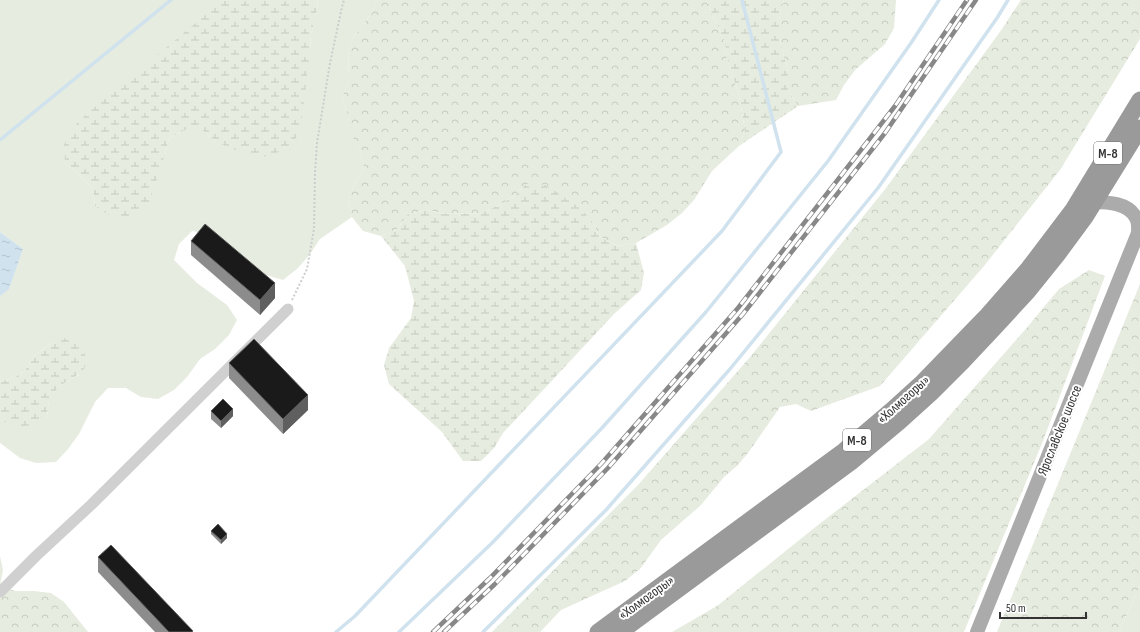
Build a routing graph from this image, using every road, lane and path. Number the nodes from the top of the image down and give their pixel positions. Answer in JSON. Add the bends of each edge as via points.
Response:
{"nodes":[{"id":1,"x":344,"y":0,"type":"edge"},
{"id":2,"x":1140,"y":100,"type":"edge"},
{"id":3,"x":1140,"y":128,"type":"edge"},
{"id":4,"x":1093,"y":202,"type":"junction"},
{"id":5,"x":1075,"y":206,"type":"junction"},
{"id":6,"x":1139,"y":231,"type":"edge"},
{"id":7,"x":288,"y":309,"type":"joint"},
{"id":8,"x":0,"y":592,"type":"edge"},
{"id":9,"x":598,"y":632,"type":"edge"},
{"id":10,"x":620,"y":632,"type":"edge"},
{"id":11,"x":977,"y":632,"type":"edge"}],
"edges":[{"from":1,"to":7,"type":"path","via":[[330,63],[317,143],[314,229],[307,269]]},
{"from":2,"to":5,"type":"highway","name":"«Холмогоры»","number":"М-8"},
{"from":3,"to":4,"type":"highway","name":"«Холмогоры»","number":"М-8"},
{"from":4,"to":5,"type":"highway"},
{"from":4,"to":6,"type":"main road","via":[[1112,203],[1130,211],[1136,217]]},
{"from":4,"to":10,"type":"highway","name":"«Холмогоры»","number":"М-8","via":[[1057,256],[1028,291],[963,361],[905,416],[851,462]]},
{"from":5,"to":9,"type":"highway","name":"«Холмогоры»","number":"М-8","via":[[1029,268],[986,317],[891,412],[838,455]]},
{"from":6,"to":11,"type":"main road","name":"Ярославское шоссе"},
{"from":7,"to":8,"type":"street","via":[[91,506]]}]}
